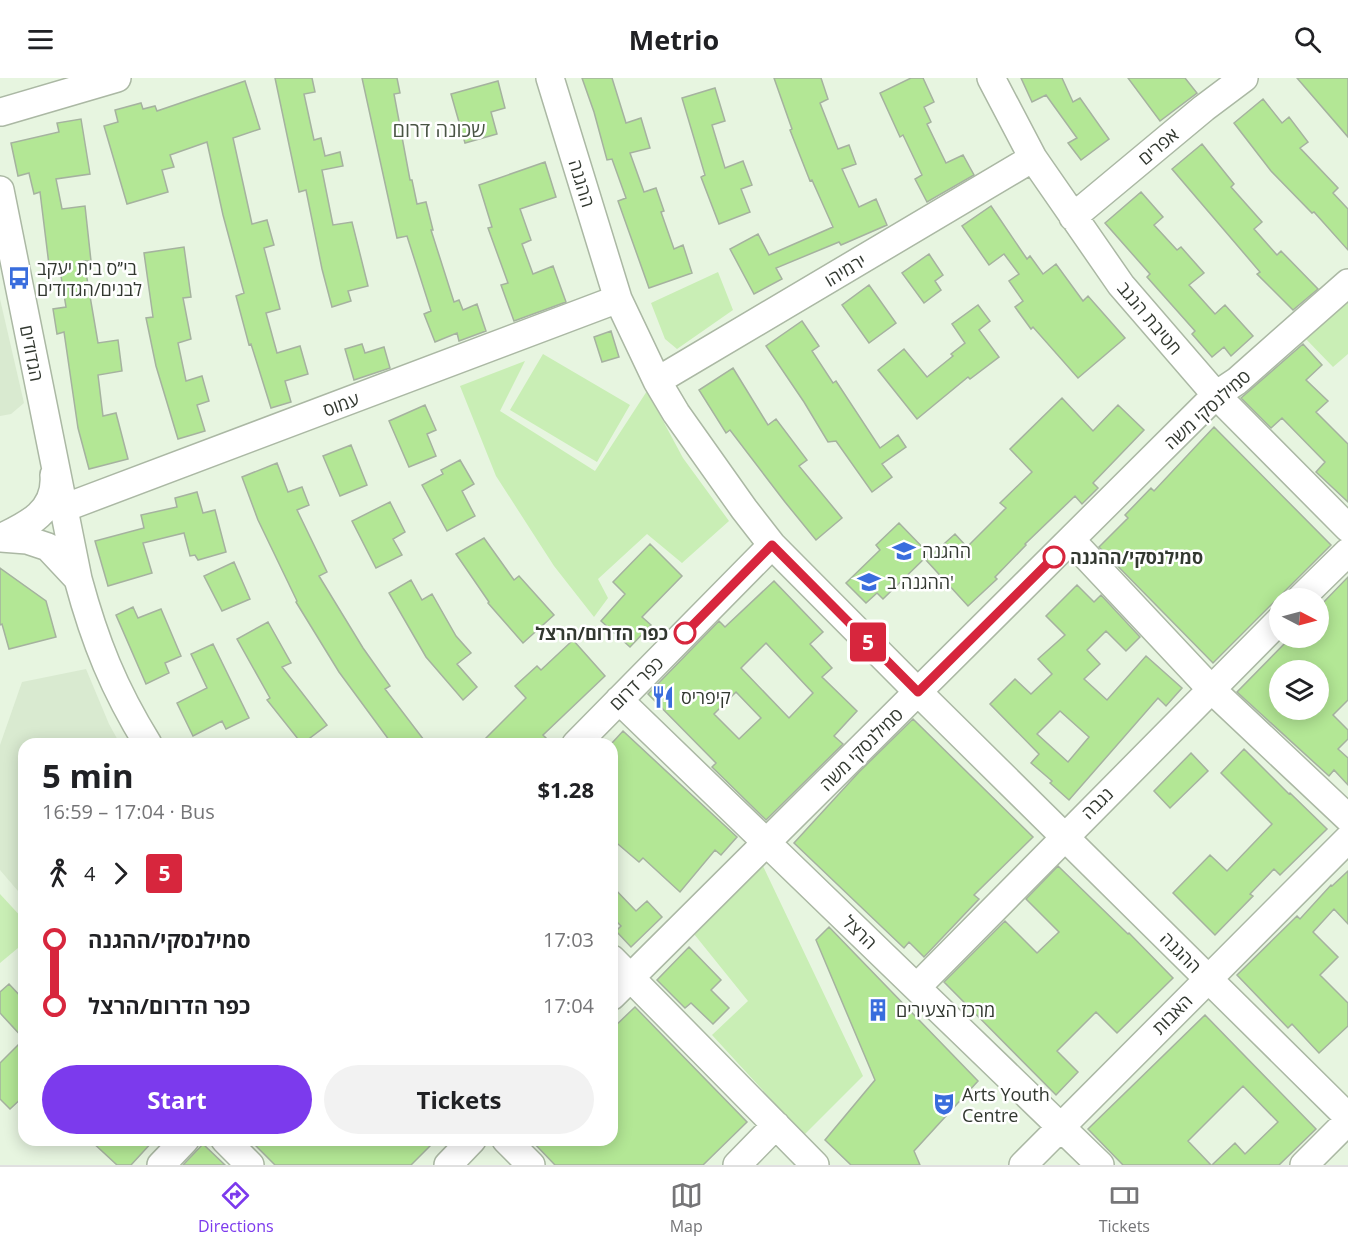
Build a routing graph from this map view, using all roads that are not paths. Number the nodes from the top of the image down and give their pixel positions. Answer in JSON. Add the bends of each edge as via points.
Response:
{"nodes":[{"id":1,"x":117,"y":78,"type":"edge"},
{"id":2,"x":550,"y":78,"type":"edge"},
{"id":3,"x":991,"y":78,"type":"edge"},
{"id":4,"x":1244,"y":78,"type":"edge"},
{"id":5,"x":0,"y":114,"type":"edge"},
{"id":6,"x":1033,"y":158,"type":"junction"},
{"id":7,"x":1,"y":194,"type":"edge"},
{"id":8,"x":1073,"y":217,"type":"junction"},
{"id":9,"x":1348,"y":283,"type":"edge"},
{"id":10,"x":618,"y":299,"type":"junction"},
{"id":11,"x":657,"y":381,"type":"junction"},
{"id":12,"x":1216,"y":395,"type":"junction"},
{"id":13,"x":53,"y":456,"type":"junction"},
{"id":14,"x":64,"y":508,"type":"junction"},
{"id":15,"x":1348,"y":528,"type":"edge"},
{"id":16,"x":0,"y":538,"type":"edge"},
{"id":17,"x":1071,"y":540,"type":"junction"},
{"id":18,"x":772,"y":545,"type":"junction"},
{"id":19,"x":1348,"y":552,"type":"edge"},
{"id":20,"x":78,"y":579,"type":"junction"},
{"id":21,"x":1312,"y":588,"type":"edge"},
{"id":22,"x":1269,"y":631,"type":"edge"},
{"id":23,"x":1211,"y":689,"type":"junction"},
{"id":24,"x":918,"y":692,"type":"junction"},
{"id":25,"x":619,"y":700,"type":"junction"},
{"id":26,"x":144,"y":738,"type":"edge"},
{"id":27,"x":582,"y":738,"type":"edge"},
{"id":28,"x":1348,"y":818,"type":"edge"},
{"id":29,"x":1064,"y":837,"type":"junction"},
{"id":30,"x":1348,"y":839,"type":"edge"},
{"id":31,"x":767,"y":842,"type":"junction"},
{"id":32,"x":618,"y":978,"type":"edge"},
{"id":33,"x":1208,"y":978,"type":"junction"},
{"id":34,"x":917,"y":987,"type":"junction"},
{"id":35,"x":1348,"y":1119,"type":"edge"},
{"id":36,"x":776,"y":1125,"type":"junction"},
{"id":37,"x":1061,"y":1126,"type":"junction"},
{"id":38,"x":179,"y":1146,"type":"edge"},
{"id":39,"x":231,"y":1146,"type":"edge"},
{"id":40,"x":466,"y":1146,"type":"edge"},
{"id":41,"x":512,"y":1146,"type":"edge"},
{"id":42,"x":160,"y":1165,"type":"edge"},
{"id":43,"x":250,"y":1165,"type":"edge"},
{"id":44,"x":448,"y":1165,"type":"edge"},
{"id":45,"x":531,"y":1165,"type":"edge"},
{"id":46,"x":737,"y":1165,"type":"edge"},
{"id":47,"x":815,"y":1165,"type":"edge"},
{"id":48,"x":1023,"y":1165,"type":"edge"},
{"id":49,"x":1100,"y":1165,"type":"edge"},
{"id":50,"x":1304,"y":1165,"type":"edge"}],
"edges":[{"from":1,"to":5,"type":"street"},
{"from":2,"to":10,"type":"street","name":"ההגנה"},
{"from":3,"to":6,"type":"street","name":"חטיבת הנגב"},
{"from":4,"to":8,"type":"street","name":"אפרים"},
{"from":6,"to":8,"type":"street","name":"חטיבת הנגב"},
{"from":6,"to":11,"type":"street","name":"ירמיהו"},
{"from":7,"to":13,"type":"street","name":"הגדודים"},
{"from":8,"to":12,"type":"street","name":"חטיבת הנגב","via":[[1121,285]]},
{"from":9,"to":12,"type":"street","name":"סמילנסקי משה"},
{"from":10,"to":11,"type":"street","name":"ההגנה"},
{"from":10,"to":14,"type":"street","name":"עמוס"},
{"from":11,"to":18,"type":"street","name":"ההגנה","via":[[697,444]]},
{"from":12,"to":15,"type":"street","name":"חטיבת הנגב"},
{"from":12,"to":17,"type":"street","name":"סמילנסקי משה"},
{"from":13,"to":14,"type":"street","name":"הגדודים"},
{"from":13,"to":16,"type":"street","via":[[55,485],[47,506],[33,522]]},
{"from":14,"to":20,"type":"street","name":"הגדודים"},
{"from":16,"to":20,"type":"street","via":[[27,540],[48,547]]},
{"from":17,"to":23,"type":"street"},
{"from":17,"to":24,"type":"street","name":"סמילנסקי משה"},
{"from":18,"to":24,"type":"street","name":"ההגנה"},
{"from":18,"to":25,"type":"street","name":"כפר דרום"},
{"from":19,"to":21,"type":"street"},
{"from":20,"to":26,"type":"street","name":"הגדודים","via":[[105,663]]},
{"from":22,"to":23,"type":"street","name":"נגבה"},
{"from":23,"to":28,"type":"street"},
{"from":23,"to":29,"type":"street","name":"נגבה"},
{"from":24,"to":29,"type":"street","name":"ההגנה"},
{"from":24,"to":31,"type":"street","name":"סמילנסקי משה"},
{"from":25,"to":27,"type":"street","name":"כפר דרום"},
{"from":25,"to":31,"type":"street","name":"הרצל"},
{"from":29,"to":33,"type":"street","name":"ההגנה"},
{"from":29,"to":34,"type":"street","name":"נגבה"},
{"from":30,"to":33,"type":"street","name":"האבות"},
{"from":31,"to":32,"type":"street","name":"סמילנסקי משה"},
{"from":31,"to":34,"type":"street","name":"הרצל"},
{"from":32,"to":36,"type":"street"},
{"from":33,"to":35,"type":"street","name":"ההגנה"},
{"from":33,"to":37,"type":"street","name":"האבות"},
{"from":34,"to":37,"type":"street","name":"הרצל"},
{"from":35,"to":50,"type":"street"},
{"from":36,"to":46,"type":"street"},
{"from":36,"to":47,"type":"street"},
{"from":37,"to":48,"type":"street","name":"האבות"},
{"from":37,"to":49,"type":"street","name":"הרצל"},
{"from":38,"to":42,"type":"street"},
{"from":39,"to":43,"type":"street"},
{"from":40,"to":44,"type":"street"},
{"from":41,"to":45,"type":"street"}]}
